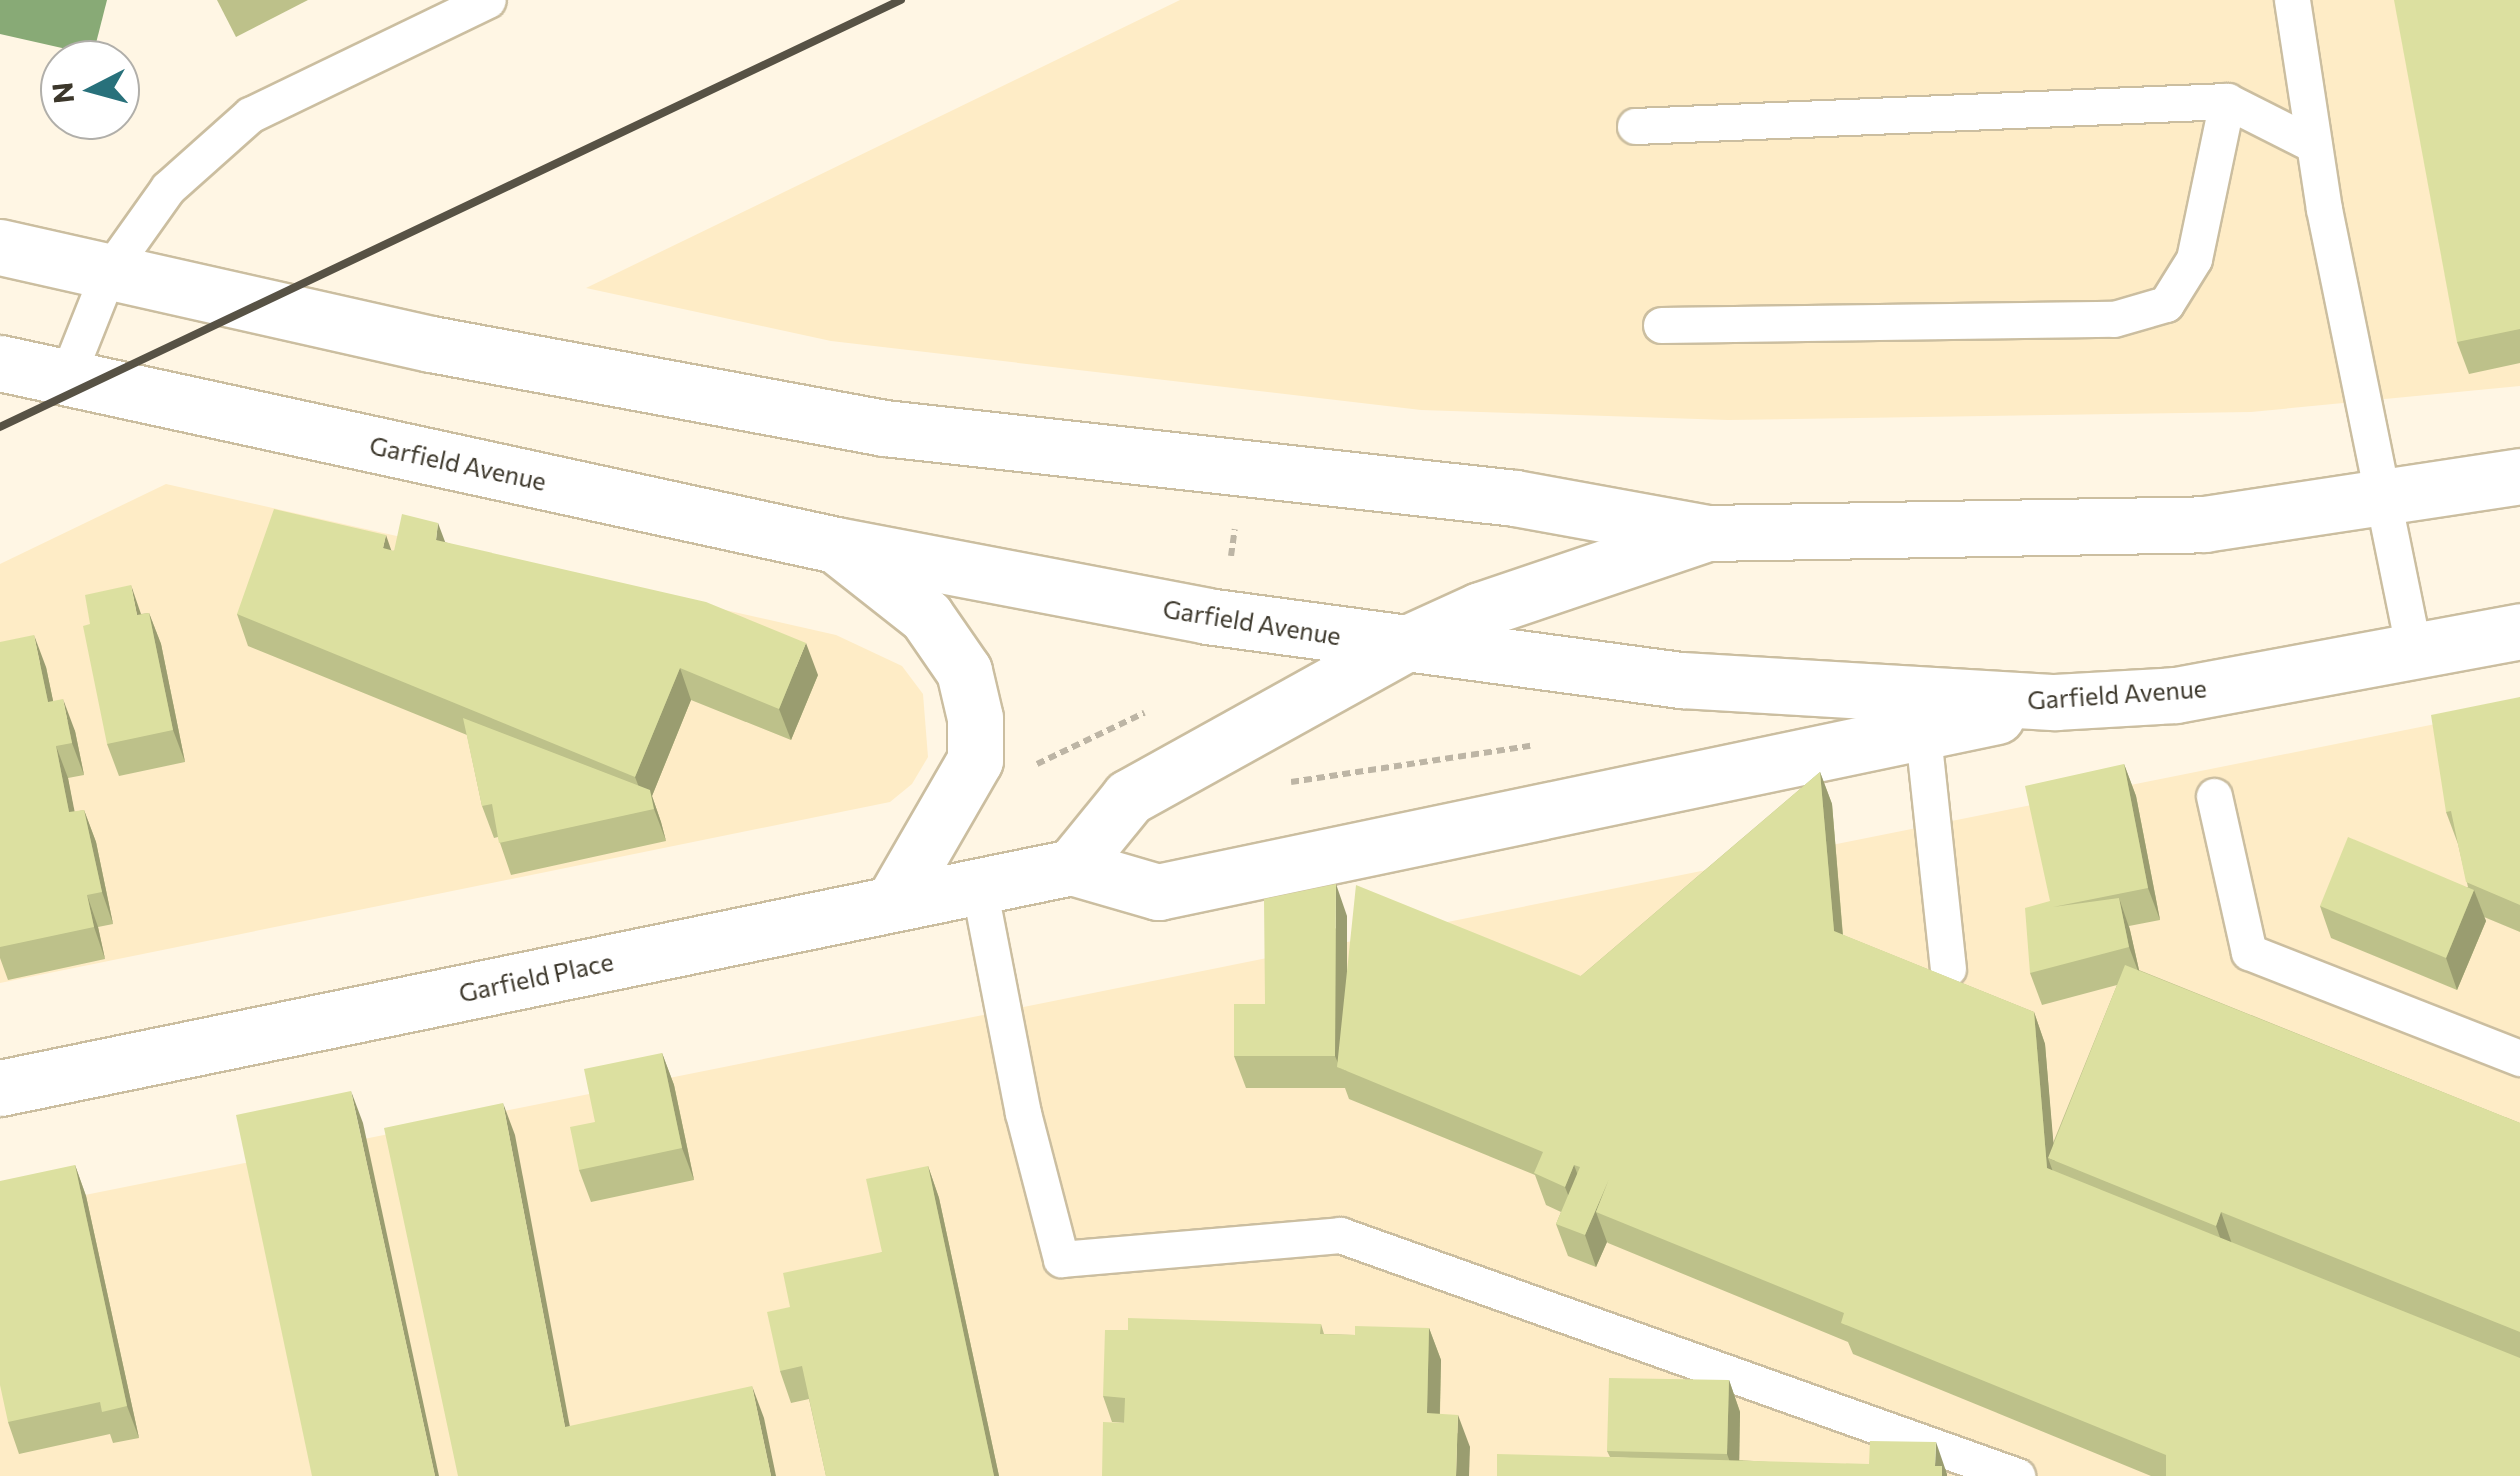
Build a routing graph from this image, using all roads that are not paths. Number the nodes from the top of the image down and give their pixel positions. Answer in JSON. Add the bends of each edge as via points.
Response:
{"nodes":[{"id":1,"x":488,"y":0,"type":"edge"},
{"id":2,"x":2292,"y":0,"type":"edge"},
{"id":3,"x":2227,"y":101,"type":"junction"},
{"id":4,"x":1635,"y":126,"type":"dead end"},
{"id":5,"x":2314,"y":145,"type":"junction"},
{"id":6,"x":0,"y":247,"type":"edge"},
{"id":7,"x":109,"y":271,"type":"junction"},
{"id":8,"x":1661,"y":326,"type":"dead end"},
{"id":9,"x":0,"y":363,"type":"edge"},
{"id":10,"x":66,"y":379,"type":"junction"},
{"id":11,"x":2520,"y":476,"type":"edge"},
{"id":12,"x":2382,"y":498,"type":"junction"},
{"id":13,"x":1707,"y":533,"type":"junction"},
{"id":14,"x":836,"y":545,"type":"junction"},
{"id":15,"x":2520,"y":632,"type":"edge"},
{"id":16,"x":1403,"y":645,"type":"junction"},
{"id":17,"x":2414,"y":651,"type":"junction"},
{"id":18,"x":2055,"y":702,"type":"junction"},
{"id":19,"x":1923,"y":734,"type":"junction"},
{"id":20,"x":2214,"y":796,"type":"dead end"},
{"id":21,"x":1072,"y":867,"type":"junction"},
{"id":22,"x":979,"y":886,"type":"junction"},
{"id":23,"x":892,"y":904,"type":"junction"},
{"id":24,"x":1948,"y":969,"type":"dead end"},
{"id":25,"x":2520,"y":1058,"type":"edge"},
{"id":26,"x":0,"y":1088,"type":"edge"},
{"id":27,"x":2017,"y":1476,"type":"edge"}],
"edges":[{"from":1,"to":7,"type":"lane","via":[[250,114],[168,188]]},
{"from":2,"to":5,"type":"lane"},
{"from":3,"to":4,"type":"lane"},
{"from":3,"to":5,"type":"lane"},
{"from":3,"to":8,"type":"lane","via":[[2194,259],[2166,304],[2114,319]]},
{"from":5,"to":12,"type":"lane"},
{"from":6,"to":7,"type":"main road"},
{"from":7,"to":10,"type":"lane"},
{"from":7,"to":13,"type":"main road","via":[[431,344],[884,428],[1516,498]]},
{"from":9,"to":10,"type":"main road","name":"Garfield Avenue"},
{"from":10,"to":14,"type":"main road","name":"Garfield Avenue"},
{"from":11,"to":12,"type":"main road"},
{"from":12,"to":13,"type":"main road","via":[[2185,524]]},
{"from":12,"to":17,"type":"lane"},
{"from":13,"to":16,"type":"main road","via":[[1496,604]]},
{"from":14,"to":16,"type":"main road","name":"Garfield Avenue","via":[[1223,620]]},
{"from":14,"to":23,"type":"main road","via":[[926,616],[964,671],[976,718],[976,760]]},
{"from":15,"to":17,"type":"main road","name":"Garfield Avenue"},
{"from":16,"to":18,"type":"main road","name":"Garfield Avenue","via":[[1682,680]]},
{"from":16,"to":21,"type":"main road","via":[[1129,797]]},
{"from":17,"to":18,"type":"main road","name":"Garfield Avenue","via":[[2176,695]]},
{"from":18,"to":19,"type":"main road"},
{"from":19,"to":21,"type":"main road","via":[[1158,892]]},
{"from":19,"to":24,"type":"lane"},
{"from":20,"to":25,"type":"lane","via":[[2249,952]]},
{"from":21,"to":22,"type":"main road","name":"Garfield Place"},
{"from":22,"to":23,"type":"main road","name":"Garfield Place"},
{"from":22,"to":27,"type":"lane","via":[[1024,1114],[1061,1259],[1340,1235]]},
{"from":23,"to":26,"type":"main road","name":"Garfield Place"}]}
